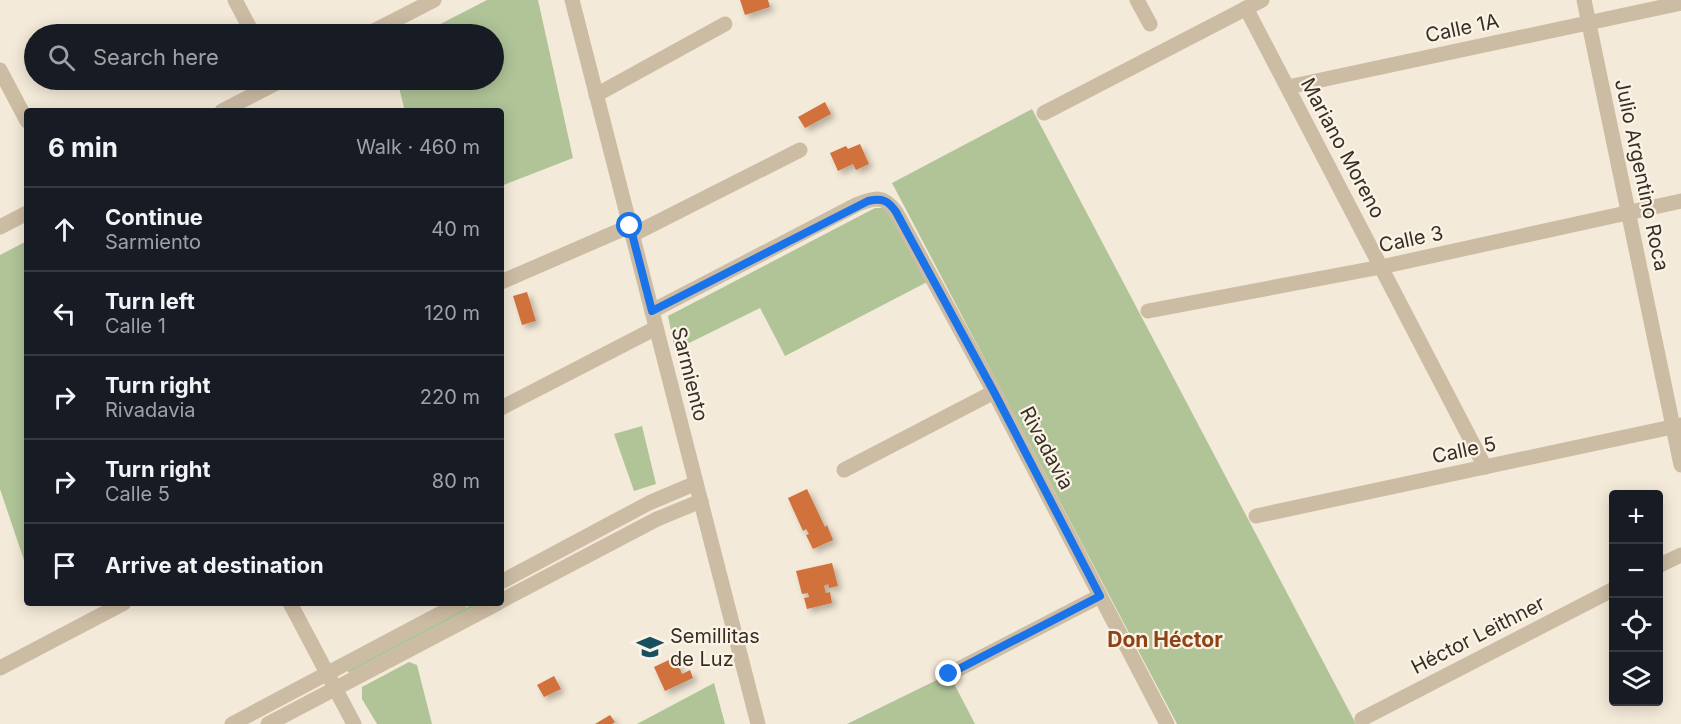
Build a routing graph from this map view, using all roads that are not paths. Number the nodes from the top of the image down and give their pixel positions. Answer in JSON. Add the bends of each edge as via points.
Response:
{"nodes":[{"id":1,"x":235,"y":0,"type":"edge"},
{"id":2,"x":434,"y":0,"type":"edge"},
{"id":3,"x":572,"y":0,"type":"edge"},
{"id":4,"x":1137,"y":0,"type":"edge"},
{"id":5,"x":1262,"y":0,"type":"edge"},
{"id":6,"x":1584,"y":0,"type":"edge"},
{"id":7,"x":1681,"y":3,"type":"edge"},
{"id":8,"x":1246,"y":8,"type":"junction"},
{"id":9,"x":1589,"y":23,"type":"junction"},
{"id":10,"x":248,"y":24,"type":"edge"},
{"id":11,"x":387,"y":24,"type":"edge"},
{"id":12,"x":725,"y":24,"type":"dead end"},
{"id":13,"x":1150,"y":24,"type":"dead end"},
{"id":14,"x":0,"y":70,"type":"edge"},
{"id":15,"x":1288,"y":87,"type":"junction"},
{"id":16,"x":261,"y":90,"type":"edge"},
{"id":17,"x":596,"y":94,"type":"junction"},
{"id":18,"x":228,"y":108,"type":"edge"},
{"id":19,"x":1044,"y":113,"type":"dead end"},
{"id":20,"x":24,"y":115,"type":"edge"},
{"id":21,"x":800,"y":150,"type":"dead end"},
{"id":22,"x":1681,"y":201,"type":"edge"},
{"id":23,"x":1628,"y":212,"type":"junction"},
{"id":24,"x":24,"y":215,"type":"edge"},
{"id":25,"x":0,"y":227,"type":"edge"},
{"id":26,"x":631,"y":231,"type":"junction"},
{"id":27,"x":1381,"y":267,"type":"junction"},
{"id":28,"x":504,"y":281,"type":"edge"},
{"id":29,"x":652,"y":311,"type":"junction"},
{"id":30,"x":1148,"y":311,"type":"dead end"},
{"id":31,"x":656,"y":328,"type":"junction"},
{"id":32,"x":994,"y":392,"type":"junction"},
{"id":33,"x":504,"y":406,"type":"edge"},
{"id":34,"x":1677,"y":426,"type":"edge"},
{"id":35,"x":1681,"y":465,"type":"edge"},
{"id":36,"x":1485,"y":467,"type":"junction"},
{"id":37,"x":844,"y":470,"type":"dead end"},
{"id":38,"x":696,"y":483,"type":"junction"},
{"id":39,"x":701,"y":501,"type":"junction"},
{"id":40,"x":1256,"y":516,"type":"dead end"},
{"id":41,"x":1681,"y":555,"type":"edge"},
{"id":42,"x":1663,"y":564,"type":"edge"},
{"id":43,"x":504,"y":580,"type":"edge"},
{"id":44,"x":1609,"y":592,"type":"edge"},
{"id":45,"x":1100,"y":596,"type":"junction"},
{"id":46,"x":504,"y":600,"type":"edge"},
{"id":47,"x":118,"y":606,"type":"edge"},
{"id":48,"x":292,"y":606,"type":"edge"},
{"id":49,"x":454,"y":606,"type":"edge"},
{"id":50,"x":492,"y":606,"type":"edge"},
{"id":51,"x":0,"y":668,"type":"edge"},
{"id":52,"x":327,"y":674,"type":"junction"},
{"id":53,"x":949,"y":674,"type":"dead end"},
{"id":54,"x":335,"y":689,"type":"junction"},
{"id":55,"x":1362,"y":718,"type":"dead end"},
{"id":56,"x":232,"y":724,"type":"edge"},
{"id":57,"x":268,"y":724,"type":"edge"},
{"id":58,"x":354,"y":724,"type":"edge"},
{"id":59,"x":758,"y":724,"type":"edge"},
{"id":60,"x":1167,"y":724,"type":"edge"}],
"edges":[{"from":1,"to":10,"type":"street"},
{"from":2,"to":11,"type":"street"},
{"from":3,"to":17,"type":"street","name":"Sarmiento"},
{"from":4,"to":13,"type":"street"},
{"from":5,"to":8,"type":"street"},
{"from":6,"to":9,"type":"street","name":"Julio Argentino Roca"},
{"from":7,"to":9,"type":"street","name":"Calle 1A"},
{"from":8,"to":15,"type":"street","name":"Mariano Moreno"},
{"from":8,"to":19,"type":"street"},
{"from":9,"to":15,"type":"street","name":"Calle 1A"},
{"from":9,"to":23,"type":"street","name":"Julio Argentino Roca"},
{"from":12,"to":17,"type":"street"},
{"from":14,"to":20,"type":"street"},
{"from":15,"to":27,"type":"street","name":"Mariano Moreno"},
{"from":16,"to":18,"type":"street"},
{"from":17,"to":26,"type":"street","name":"Sarmiento"},
{"from":21,"to":26,"type":"street"},
{"from":22,"to":23,"type":"street","name":"Calle 3"},
{"from":23,"to":27,"type":"street","name":"Calle 3"},
{"from":23,"to":34,"type":"street","name":"Julio Argentino Roca"},
{"from":24,"to":25,"type":"street"},
{"from":26,"to":28,"type":"street"},
{"from":26,"to":29,"type":"street","name":"Sarmiento"},
{"from":27,"to":30,"type":"street","name":"Calle 3"},
{"from":27,"to":36,"type":"street","name":"Mariano Moreno"},
{"from":29,"to":31,"type":"street","name":"Sarmiento"},
{"from":29,"to":32,"type":"street","name":"Rivadavia","via":[[856,205],[880,199],[890,203],[896,212]]},
{"from":31,"to":33,"type":"street"},
{"from":31,"to":38,"type":"street","name":"Sarmiento"},
{"from":32,"to":37,"type":"street"},
{"from":32,"to":45,"type":"street","name":"Rivadavia"},
{"from":34,"to":35,"type":"street","name":"Julio Argentino Roca"},
{"from":34,"to":36,"type":"street","name":"Calle 5"},
{"from":36,"to":40,"type":"street","name":"Calle 5"},
{"from":38,"to":39,"type":"street","name":"Sarmiento"},
{"from":38,"to":43,"type":"street","via":[[649,503]]},
{"from":39,"to":46,"type":"street","via":[[657,519]]},
{"from":39,"to":59,"type":"street","name":"Sarmiento"},
{"from":41,"to":42,"type":"street"},
{"from":44,"to":55,"type":"street","name":"Héctor Leithner"},
{"from":45,"to":53,"type":"street"},
{"from":45,"to":60,"type":"street","name":"Rivadavia"},
{"from":47,"to":51,"type":"street"},
{"from":48,"to":52,"type":"street"},
{"from":49,"to":52,"type":"street"},
{"from":50,"to":54,"type":"street"},
{"from":52,"to":54,"type":"street"},
{"from":52,"to":56,"type":"street"},
{"from":54,"to":57,"type":"street"},
{"from":54,"to":58,"type":"street"}]}
